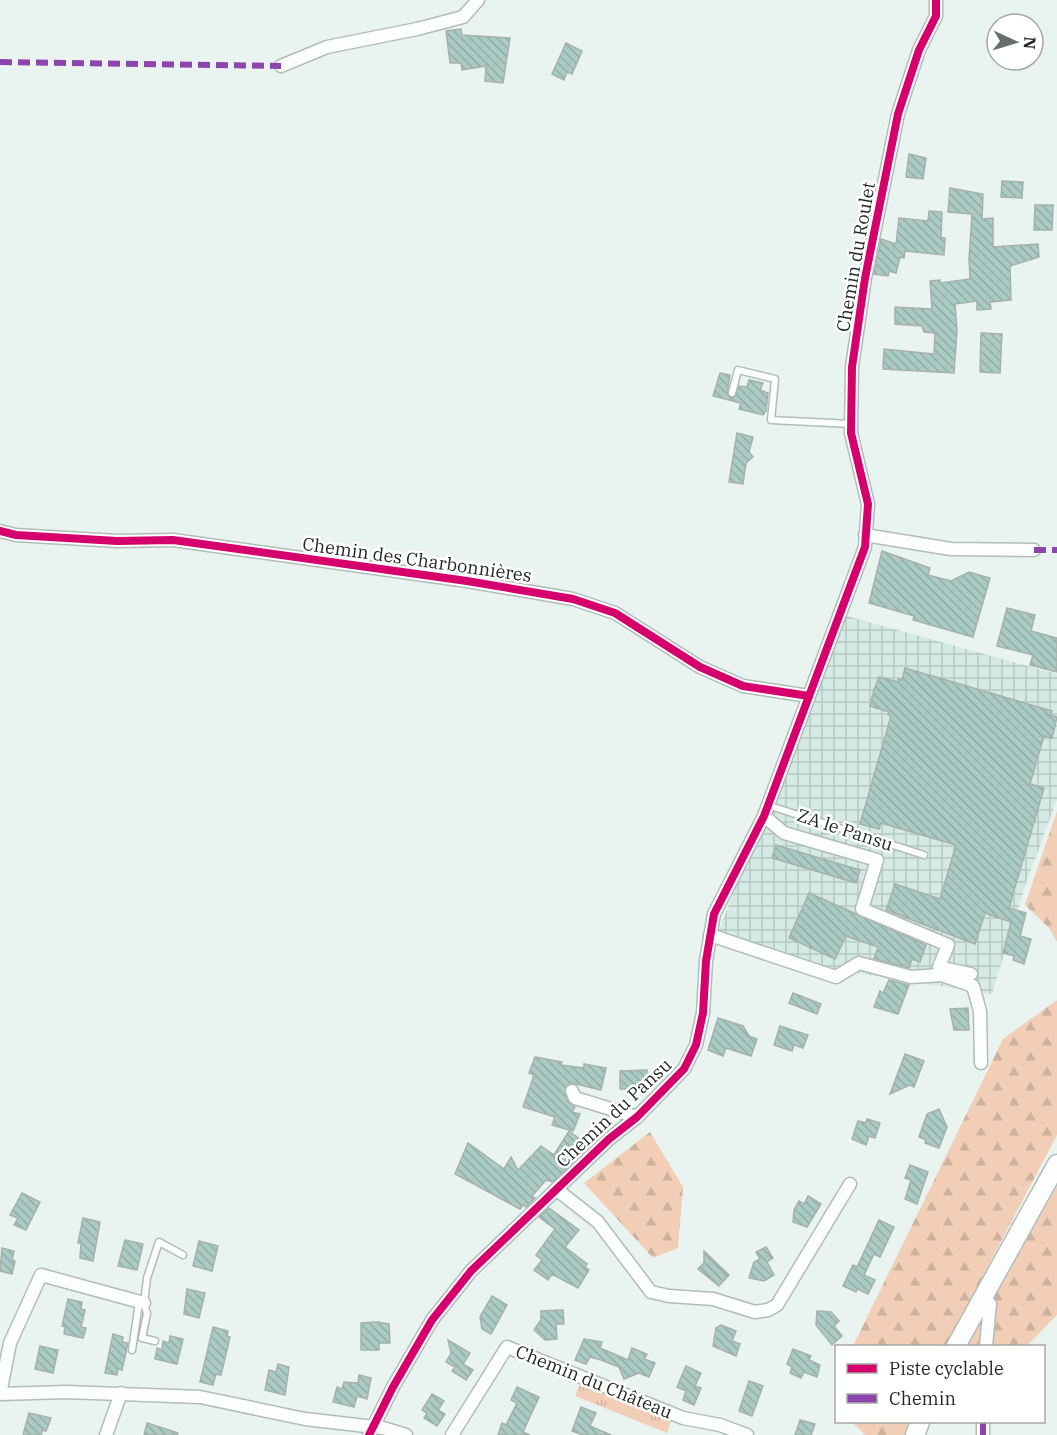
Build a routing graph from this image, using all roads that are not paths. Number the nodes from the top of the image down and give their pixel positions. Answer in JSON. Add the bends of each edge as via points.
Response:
{"nodes":[{"id":1,"x":478,"y":0,"type":"edge"},
{"id":2,"x":936,"y":0,"type":"edge"},
{"id":3,"x":281,"y":66,"type":"dead end"},
{"id":4,"x":732,"y":393,"type":"dead end"},
{"id":5,"x":851,"y":424,"type":"junction"},
{"id":6,"x":0,"y":531,"type":"edge"},
{"id":7,"x":865,"y":535,"type":"junction"},
{"id":8,"x":1034,"y":550,"type":"dead end"},
{"id":9,"x":809,"y":696,"type":"junction"},
{"id":10,"x":765,"y":811,"type":"junction"},
{"id":11,"x":924,"y":855,"type":"dead end"},
{"id":12,"x":710,"y":935,"type":"junction"},
{"id":13,"x":970,"y":974,"type":"dead end"},
{"id":14,"x":981,"y":1063,"type":"dead end"},
{"id":15,"x":572,"y":1091,"type":"dead end"},
{"id":16,"x":637,"y":1117,"type":"junction"},
{"id":17,"x":1057,"y":1164,"type":"edge"},
{"id":18,"x":850,"y":1185,"type":"dead end"},
{"id":19,"x":556,"y":1189,"type":"junction"},
{"id":20,"x":183,"y":1255,"type":"dead end"},
{"id":21,"x":982,"y":1297,"type":"junction"},
{"id":22,"x":142,"y":1303,"type":"junction"},
{"id":23,"x":155,"y":1341,"type":"dead end"},
{"id":24,"x":957,"y":1345,"type":"edge"},
{"id":25,"x":986,"y":1345,"type":"edge"},
{"id":26,"x":132,"y":1350,"type":"dead end"},
{"id":27,"x":0,"y":1394,"type":"edge"},
{"id":28,"x":121,"y":1394,"type":"junction"},
{"id":29,"x":371,"y":1431,"type":"edge"},
{"id":30,"x":106,"y":1435,"type":"edge"},
{"id":31,"x":406,"y":1435,"type":"edge"},
{"id":32,"x":452,"y":1435,"type":"edge"},
{"id":33,"x":747,"y":1435,"type":"edge"}],
"edges":[{"from":1,"to":3,"type":"street","via":[[463,17],[327,46]]},
{"from":2,"to":5,"type":"street","name":"Chemin du Roulet","via":[[936,16],[919,50],[898,114],[867,267],[852,367]]},
{"from":4,"to":5,"type":"lane","via":[[738,370],[775,379],[771,420]]},
{"from":5,"to":7,"type":"street","name":"Chemin du Roulet","via":[[867,504]]},
{"from":6,"to":9,"type":"street","name":"Chemin des Charbonnières","via":[[117,541],[174,540],[467,581],[573,600],[615,613],[700,667],[743,686]]},
{"from":7,"to":8,"type":"street","via":[[951,549]]},
{"from":7,"to":9,"type":"street","name":"Chemin du Roulet"},
{"from":9,"to":10,"type":"street","name":"Chemin du Pansu"},
{"from":10,"to":11,"type":"lane","name":"ZA le Pansu"},
{"from":10,"to":12,"type":"street","name":"Chemin du Pansu","via":[[714,914]]},
{"from":10,"to":13,"type":"street","via":[[784,833],[878,861],[862,909],[948,945],[939,967]]},
{"from":12,"to":14,"type":"street","via":[[836,977],[859,963],[911,978],[942,975],[973,986],[980,1011]]},
{"from":12,"to":16,"type":"street","name":"Chemin du Pansu","via":[[696,1045],[684,1069]]},
{"from":15,"to":16,"type":"street","via":[[575,1098]]},
{"from":16,"to":19,"type":"street","name":"Chemin du Pansu"},
{"from":17,"to":21,"type":"main road"},
{"from":18,"to":19,"type":"street","via":[[777,1305],[755,1312],[713,1299],[651,1292],[598,1222]]},
{"from":19,"to":29,"type":"street","name":"Chemin du Pansu","via":[[464,1279],[432,1320]]},
{"from":20,"to":22,"type":"lane","via":[[159,1242]]},
{"from":21,"to":24,"type":"main road"},
{"from":21,"to":25,"type":"street","via":[[990,1304]]},
{"from":22,"to":23,"type":"lane","via":[[147,1314],[142,1338]]},
{"from":22,"to":26,"type":"lane"},
{"from":22,"to":27,"type":"street","via":[[41,1275],[10,1343]]},
{"from":27,"to":28,"type":"street"},
{"from":28,"to":29,"type":"street","via":[[200,1397]]},
{"from":28,"to":30,"type":"street"},
{"from":29,"to":31,"type":"street"},
{"from":32,"to":33,"type":"street","name":"Chemin du Château","via":[[507,1347],[683,1418]]}]}
